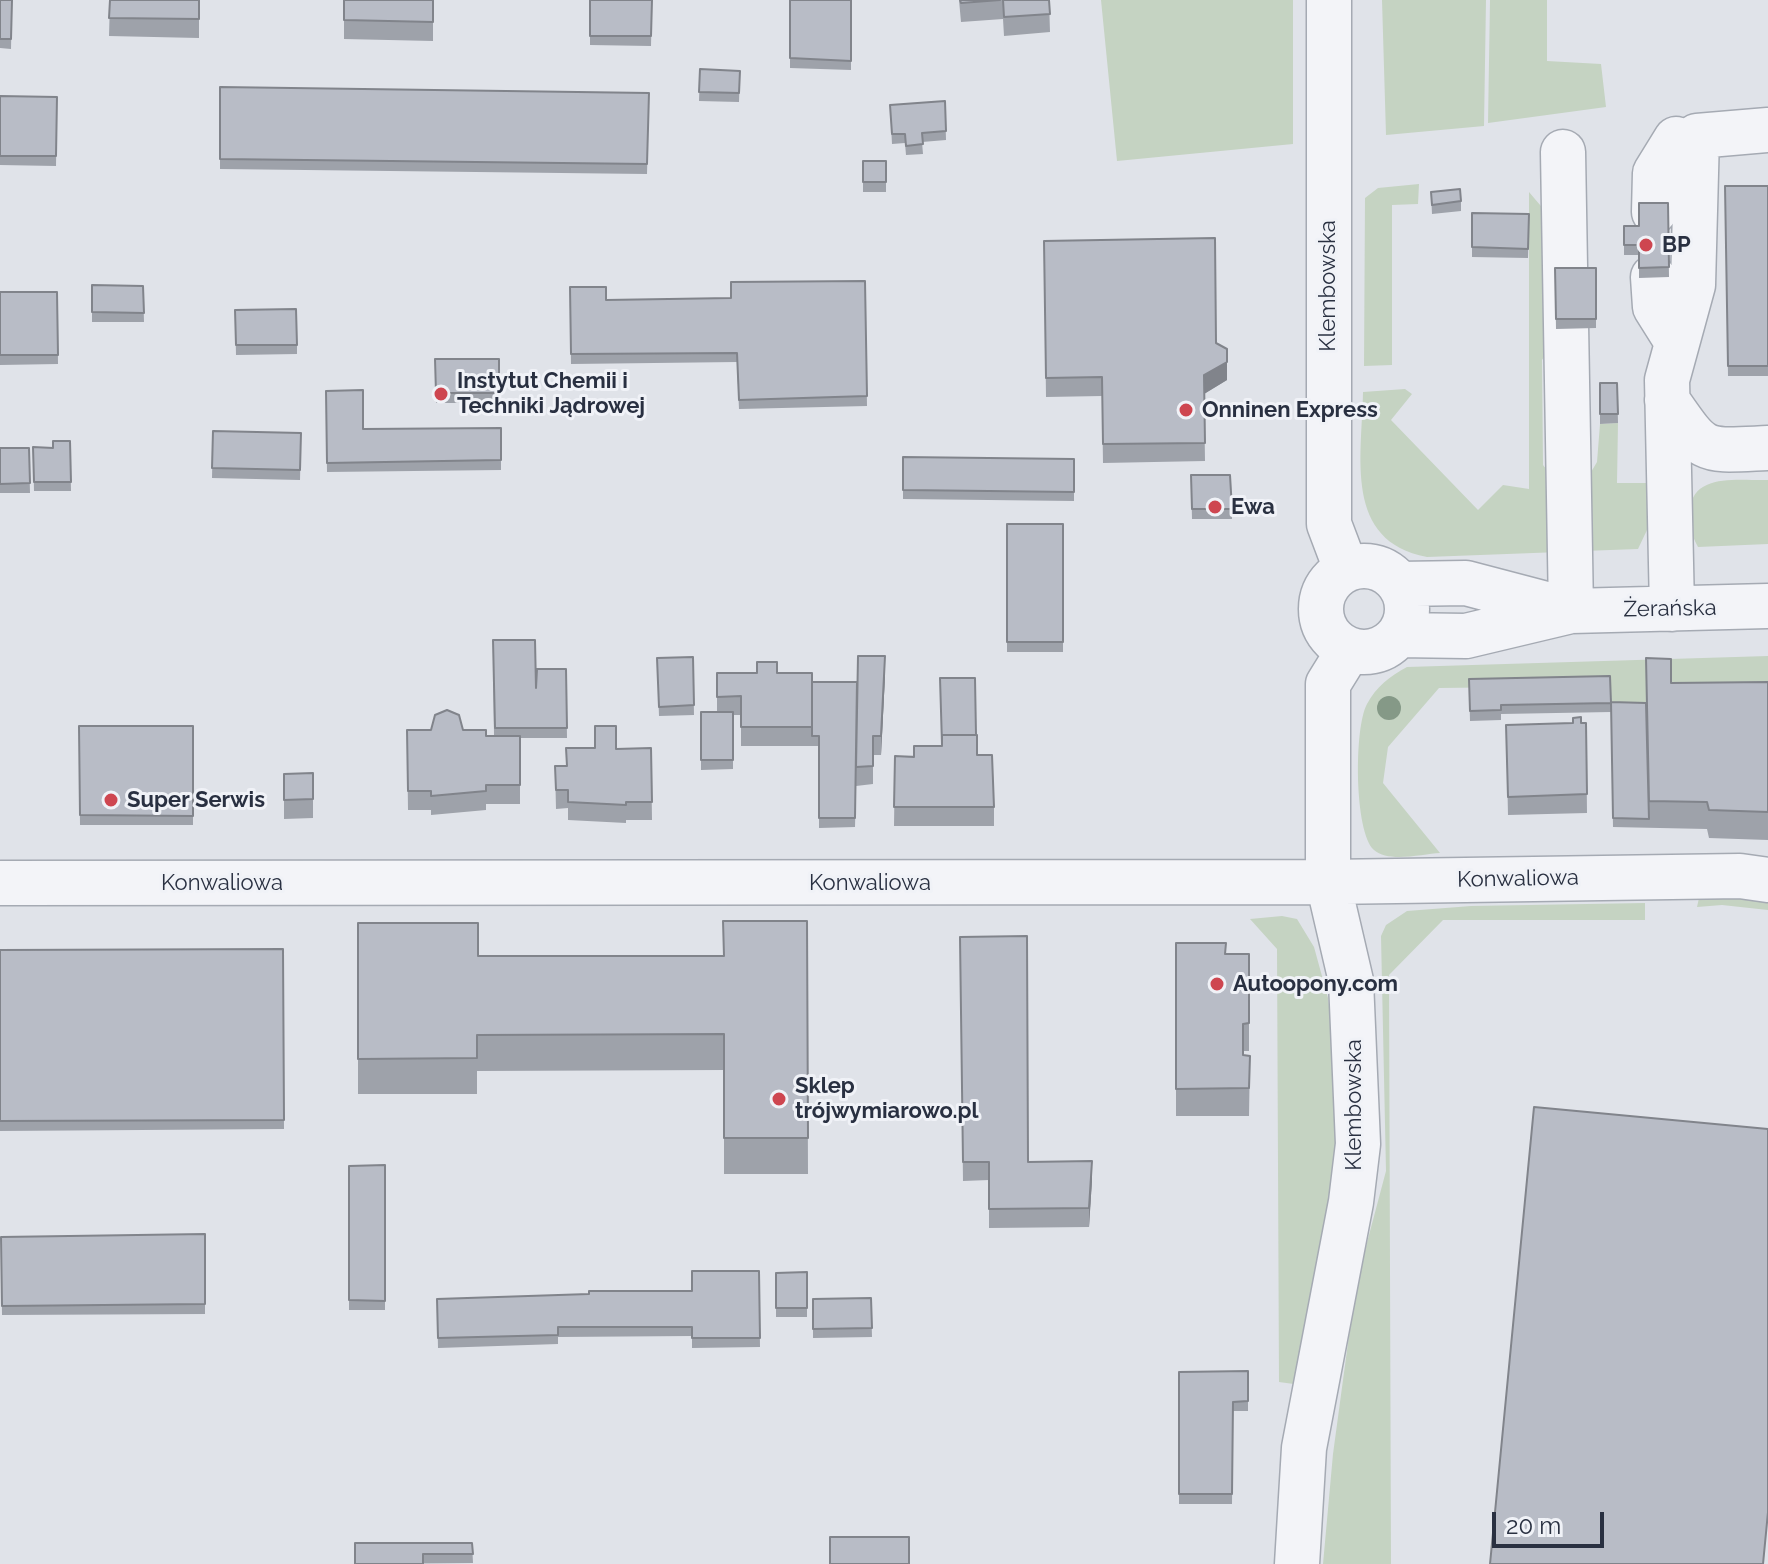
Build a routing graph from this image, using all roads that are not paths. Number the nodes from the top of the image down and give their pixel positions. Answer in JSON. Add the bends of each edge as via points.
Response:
{"nodes":[{"id":1,"x":1329,"y":0,"type":"edge"},
{"id":2,"x":1768,"y":130,"type":"edge"},
{"id":3,"x":1687,"y":137,"type":"junction"},
{"id":4,"x":1563,"y":152,"type":"dead end"},
{"id":5,"x":1654,"y":212,"type":"edge"},
{"id":6,"x":1673,"y":281,"type":"junction"},
{"id":7,"x":1738,"y":285,"type":"edge"},
{"id":8,"x":1667,"y":400,"type":"junction"},
{"id":9,"x":1768,"y":448,"type":"edge"},
{"id":10,"x":1768,"y":468,"type":"edge"},
{"id":11,"x":1668,"y":471,"type":"junction"},
{"id":12,"x":1346,"y":569,"type":"junction"},
{"id":13,"x":1399,"y":584,"type":"junction"},
{"id":14,"x":1768,"y":606,"type":"edge"},
{"id":15,"x":1672,"y":609,"type":"junction"},
{"id":16,"x":1571,"y":611,"type":"junction"},
{"id":17,"x":1399,"y":635,"type":"junction"},
{"id":18,"x":1349,"y":650,"type":"junction"},
{"id":19,"x":1754,"y":878,"type":"edge"},
{"id":20,"x":1328,"y":882,"type":"junction"},
{"id":21,"x":0,"y":883,"type":"edge"},
{"id":22,"x":1297,"y":1564,"type":"edge"}],
"edges":[{"from":1,"to":12,"type":"street","name":"Klembowska","via":[[1329,524]]},
{"from":2,"to":3,"type":"street"},
{"from":3,"to":5,"type":"street","via":[[1655,173]]},
{"from":3,"to":6,"type":"street"},
{"from":4,"to":16,"type":"street"},
{"from":6,"to":7,"type":"street"},
{"from":6,"to":8,"type":"street","via":[[1677,342]]},
{"from":8,"to":9,"type":"street","via":[[1696,442],[1718,450]]},
{"from":8,"to":11,"type":"street"},
{"from":10,"to":11,"type":"street"},
{"from":11,"to":15,"type":"street"},
{"from":12,"to":13,"type":"street","via":[[1385,571]]},
{"from":12,"to":18,"type":"street","via":[[1330,582],[1321,601],[1322,621],[1332,639]]},
{"from":13,"to":16,"type":"street","name":"Żerańska","via":[[1466,583]]},
{"from":13,"to":17,"type":"street","via":[[1406,619]]},
{"from":14,"to":15,"type":"street","name":"Żerańska"},
{"from":15,"to":16,"type":"street","name":"Żerańska"},
{"from":16,"to":17,"type":"street","name":"Żerańska","via":[[1466,636]]},
{"from":17,"to":18,"type":"street","via":[[1376,650]]},
{"from":18,"to":20,"type":"street","name":"Klembowska","via":[[1328,684]]},
{"from":19,"to":20,"type":"street","name":"Konwaliowa"},
{"from":20,"to":21,"type":"street","name":"Konwaliowa"},
{"from":20,"to":22,"type":"street","name":"Klembowska","via":[[1351,981],[1358,1144],[1304,1448]]}]}
